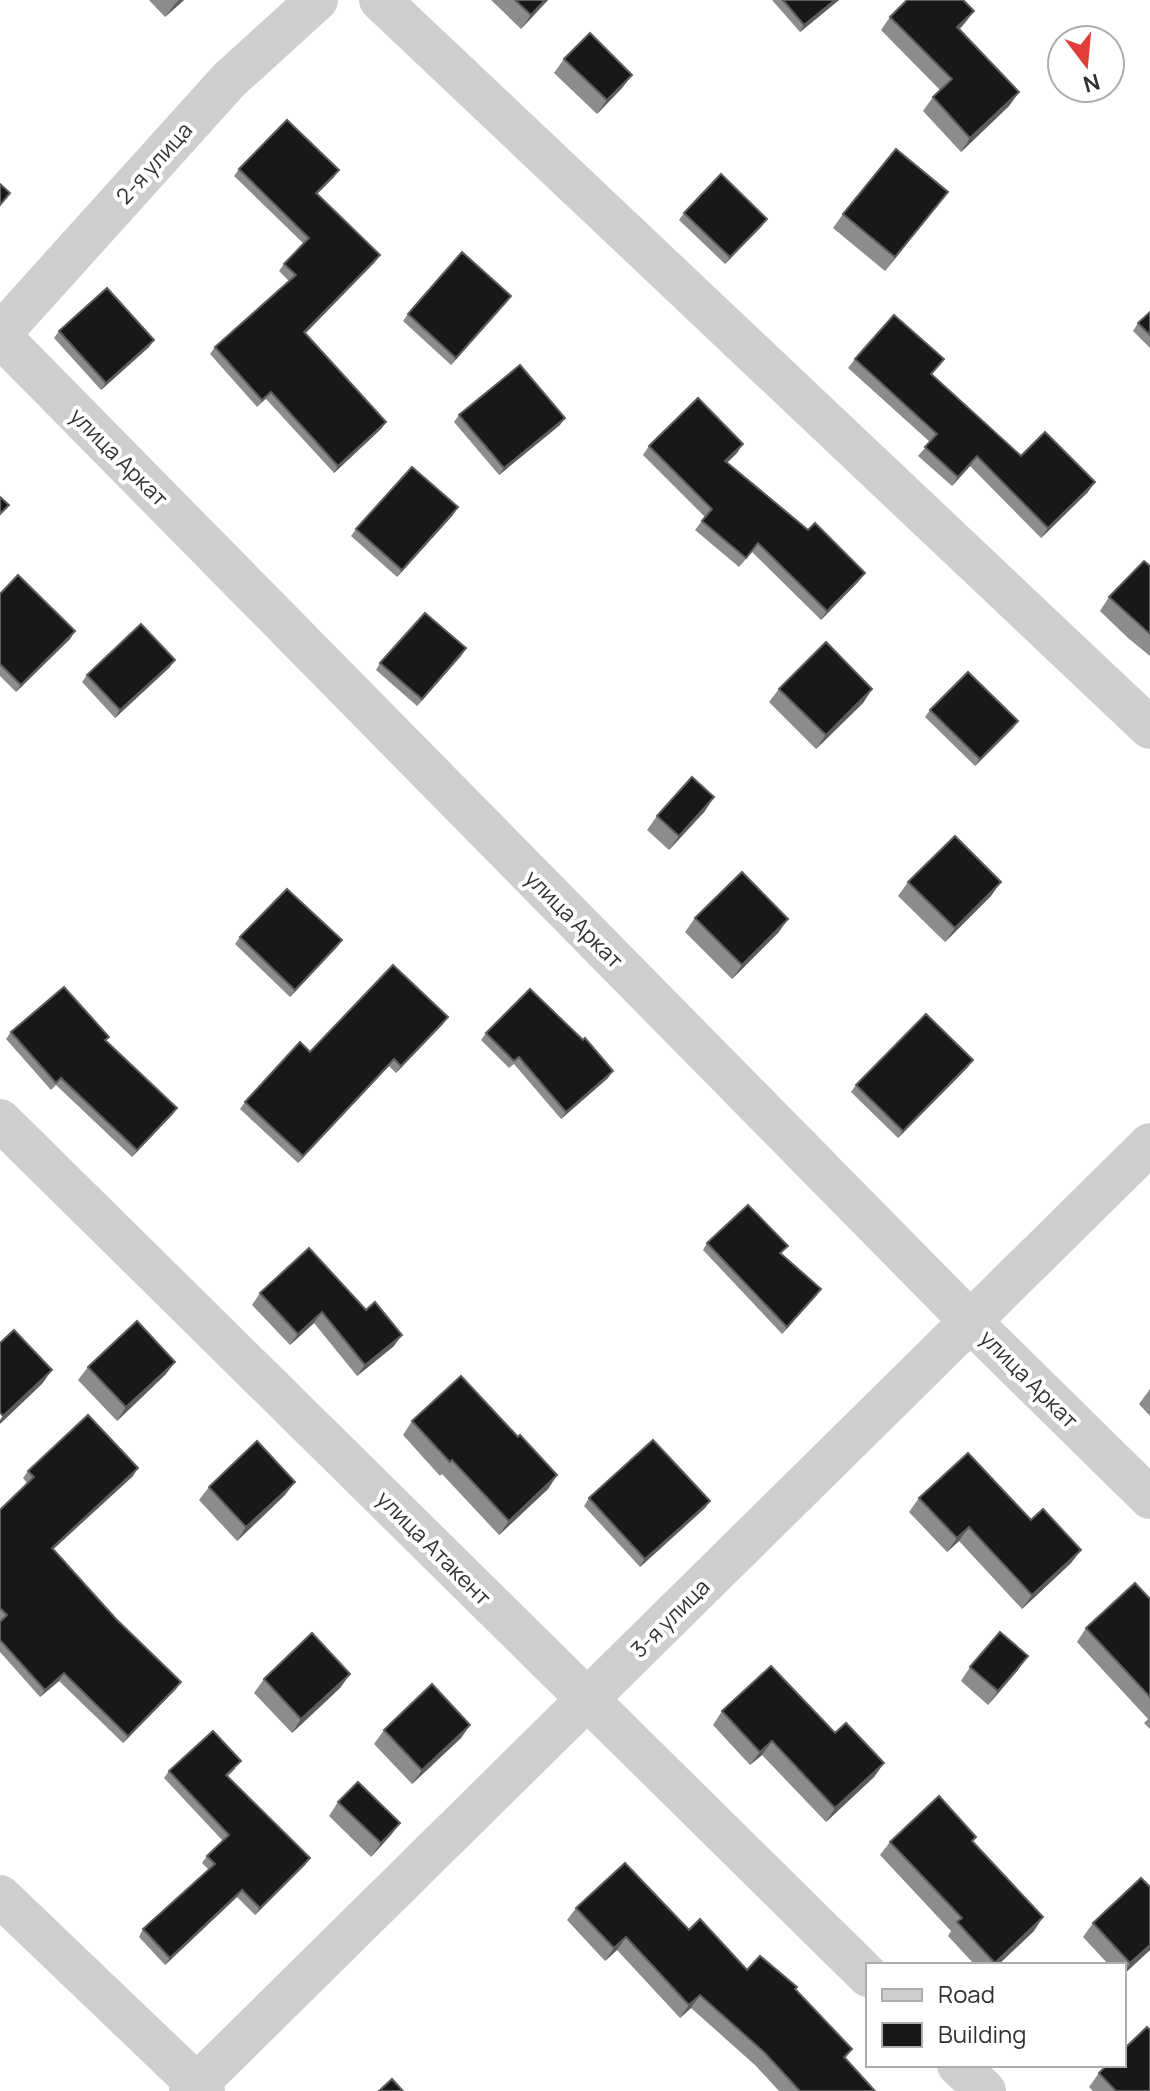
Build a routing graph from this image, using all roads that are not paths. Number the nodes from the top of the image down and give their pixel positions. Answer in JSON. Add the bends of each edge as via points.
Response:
{"nodes":[{"id":1,"x":317,"y":0,"type":"edge"},
{"id":2,"x":380,"y":0,"type":"edge"},
{"id":3,"x":0,"y":335,"type":"edge"},
{"id":4,"x":1150,"y":728,"type":"edge"},
{"id":5,"x":0,"y":1120,"type":"edge"},
{"id":6,"x":1150,"y":1144,"type":"edge"},
{"id":7,"x":970,"y":1321,"type":"junction"},
{"id":8,"x":1150,"y":1498,"type":"edge"},
{"id":9,"x":587,"y":1700,"type":"junction"},
{"id":10,"x":0,"y":1896,"type":"edge"},
{"id":11,"x":866,"y":1974,"type":"edge"},
{"id":12,"x":960,"y":2067,"type":"edge"},
{"id":13,"x":197,"y":2089,"type":"edge"},
{"id":14,"x":985,"y":2091,"type":"edge"}],
"edges":[{"from":1,"to":3,"type":"street","name":"2-я улица","via":[[229,80]]},
{"from":2,"to":4,"type":"street"},
{"from":3,"to":7,"type":"street","name":"улица Аркат"},
{"from":5,"to":9,"type":"street","name":"улица Атакент"},
{"from":6,"to":7,"type":"street","name":"3-я улица"},
{"from":7,"to":8,"type":"street","name":"улица Аркат"},
{"from":7,"to":9,"type":"street","name":"3-я улица"},
{"from":9,"to":11,"type":"street","name":"улица Атакент"},
{"from":9,"to":13,"type":"street","name":"3-я улица"},
{"from":10,"to":13,"type":"street"},
{"from":12,"to":14,"type":"street"}]}
